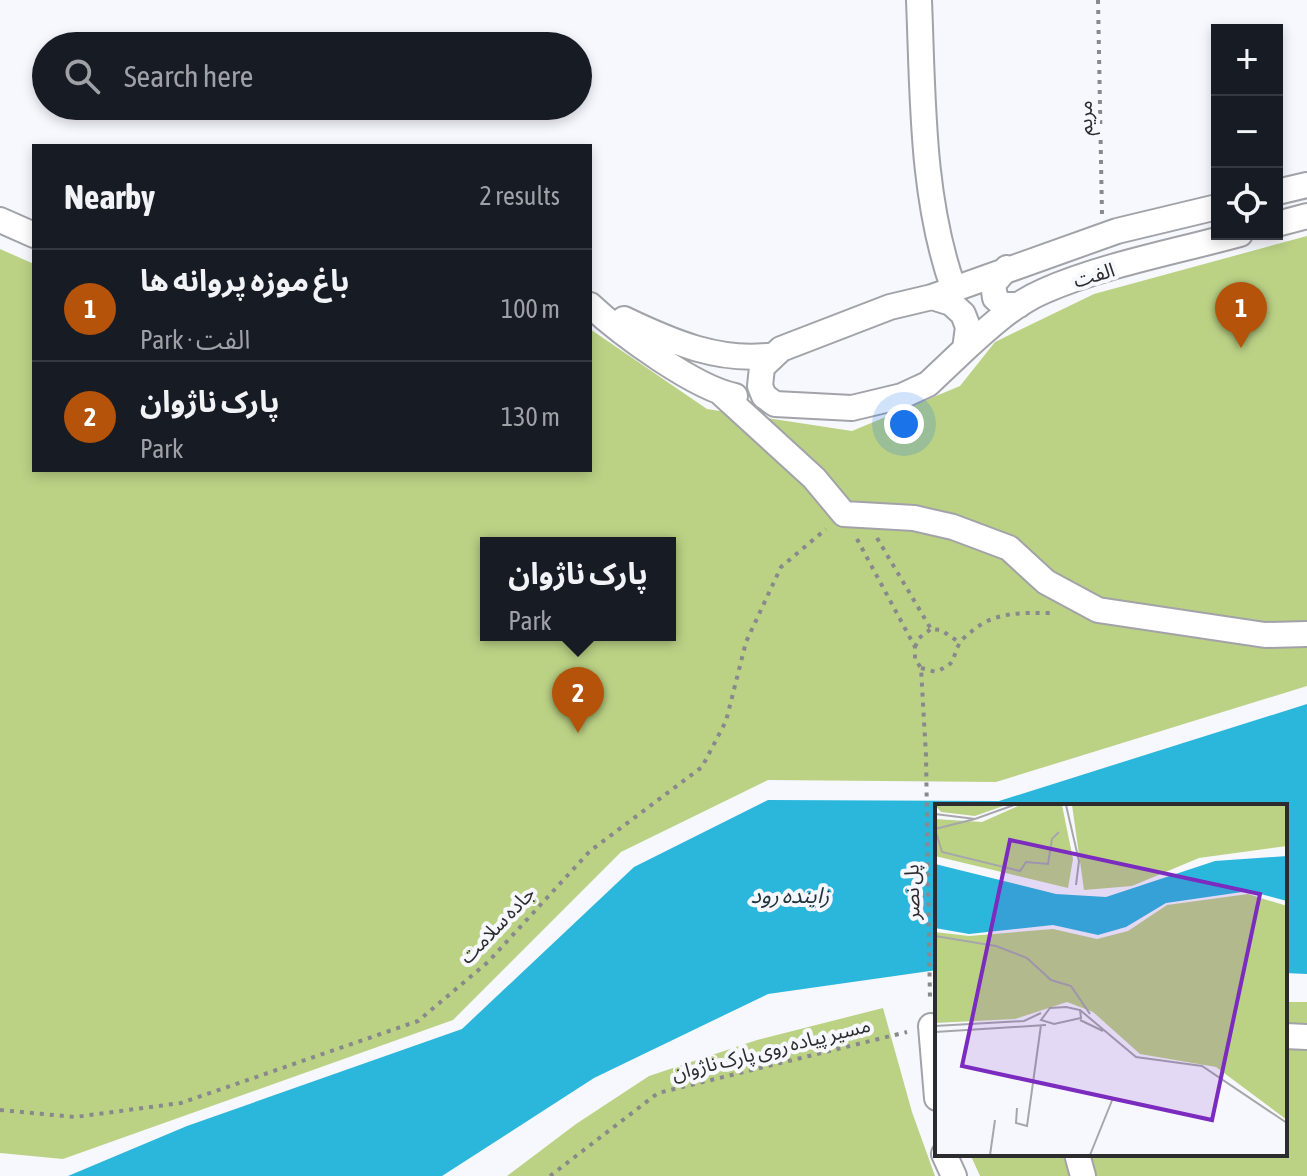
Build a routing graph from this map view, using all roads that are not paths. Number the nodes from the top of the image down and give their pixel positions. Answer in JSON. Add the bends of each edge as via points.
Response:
{"nodes":[{"id":1,"x":919,"y":0,"type":"edge"},
{"id":2,"x":1307,"y":185,"type":"edge"},
{"id":3,"x":1283,"y":191,"type":"edge"},
{"id":4,"x":1211,"y":209,"type":"edge"},
{"id":5,"x":1307,"y":216,"type":"edge"},
{"id":6,"x":0,"y":220,"type":"edge"},
{"id":7,"x":1283,"y":222,"type":"edge"},
{"id":8,"x":32,"y":234,"type":"edge"},
{"id":9,"x":1218,"y":240,"type":"edge"},
{"id":10,"x":1007,"y":268,"type":"junction"},
{"id":11,"x":942,"y":292,"type":"junction"},
{"id":12,"x":592,"y":303,"type":"edge"},
{"id":13,"x":592,"y":304,"type":"edge"},
{"id":14,"x":1019,"y":305,"type":"junction"},
{"id":15,"x":965,"y":349,"type":"junction"},
{"id":16,"x":774,"y":355,"type":"junction"},
{"id":17,"x":722,"y":394,"type":"junction"},
{"id":18,"x":775,"y":404,"type":"junction"},
{"id":19,"x":1307,"y":634,"type":"edge"},
{"id":20,"x":931,"y":1026,"type":"road end"},
{"id":21,"x":1287,"y":1036,"type":"edge"},
{"id":22,"x":1307,"y":1037,"type":"edge"},
{"id":23,"x":935,"y":1074,"type":"edge"},
{"id":24,"x":945,"y":1156,"type":"edge"},
{"id":25,"x":1078,"y":1156,"type":"edge"},
{"id":26,"x":954,"y":1176,"type":"edge"},
{"id":27,"x":1083,"y":1176,"type":"edge"}],
"edges":[{"from":1,"to":11,"type":"street","via":[[926,154]]},
{"from":2,"to":3,"type":"street"},
{"from":4,"to":10,"type":"street","name":"الفت"},
{"from":5,"to":7,"type":"street"},
{"from":6,"to":8,"type":"street"},
{"from":9,"to":14,"type":"street","name":"الفت","via":[[1099,272]]},
{"from":10,"to":11,"type":"street","name":"الفت"},
{"from":10,"to":14,"type":"street","via":[[993,284],[995,298],[1003,305]]},
{"from":11,"to":15,"type":"street","via":[[963,314],[968,327]]},
{"from":11,"to":16,"type":"street","name":"الفت","via":[[840,325]]},
{"from":12,"to":16,"type":"street","via":[[668,340],[707,352],[750,359]]},
{"from":13,"to":17,"type":"street","via":[[613,326]]},
{"from":14,"to":15,"type":"street","name":"الفت"},
{"from":15,"to":18,"type":"street","name":"الفت","via":[[928,384],[902,396],[852,408]]},
{"from":16,"to":18,"type":"street","via":[[762,367],[760,386]]},
{"from":17,"to":18,"type":"street"},
{"from":17,"to":19,"type":"street","via":[[854,515],[914,518],[1009,548],[1046,582],[1098,610],[1265,635]]},
{"from":20,"to":23,"type":"street"},
{"from":21,"to":22,"type":"street"},
{"from":24,"to":26,"type":"street"},
{"from":25,"to":27,"type":"street"}]}
